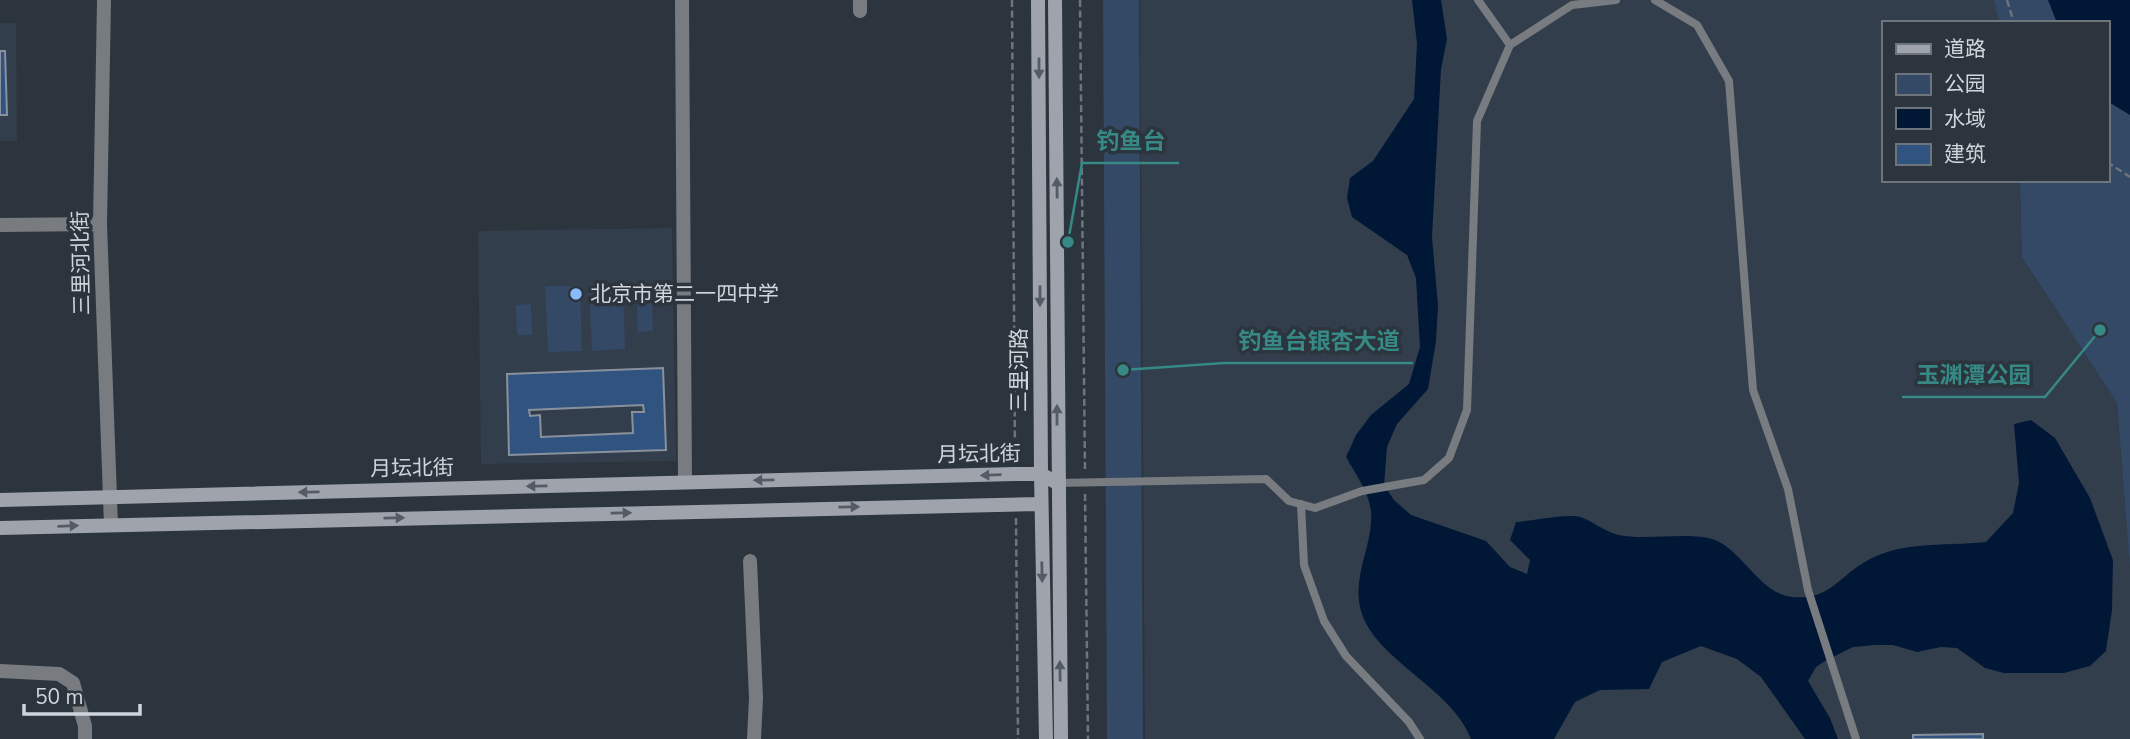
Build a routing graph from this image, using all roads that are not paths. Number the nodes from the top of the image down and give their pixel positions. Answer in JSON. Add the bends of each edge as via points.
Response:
{"nodes":[{"id":1,"x":104,"y":0,"type":"edge"},
{"id":2,"x":682,"y":0,"type":"edge"},
{"id":3,"x":1038,"y":0,"type":"edge"},
{"id":4,"x":1055,"y":0,"type":"edge"},
{"id":5,"x":1478,"y":0,"type":"edge"},
{"id":6,"x":1616,"y":0,"type":"edge"},
{"id":7,"x":1655,"y":0,"type":"edge"},
{"id":8,"x":1510,"y":45,"type":"junction"},
{"id":9,"x":100,"y":224,"type":"junction"},
{"id":10,"x":0,"y":225,"type":"edge"},
{"id":11,"x":1041,"y":474,"type":"junction"},
{"id":12,"x":685,"y":482,"type":"junction"},
{"id":13,"x":1057,"y":483,"type":"junction"},
{"id":14,"x":110,"y":497,"type":"junction"},
{"id":15,"x":0,"y":500,"type":"edge"},
{"id":16,"x":1041,"y":504,"type":"junction"},
{"id":17,"x":1301,"y":504,"type":"junction"},
{"id":18,"x":111,"y":525,"type":"junction"},
{"id":19,"x":0,"y":528,"type":"edge"},
{"id":20,"x":750,"y":561,"type":"dead end"},
{"id":21,"x":0,"y":671,"type":"edge"},
{"id":22,"x":85,"y":739,"type":"edge"},
{"id":23,"x":754,"y":739,"type":"edge"},
{"id":24,"x":1046,"y":739,"type":"edge"},
{"id":25,"x":1061,"y":739,"type":"edge"},
{"id":26,"x":1420,"y":739,"type":"edge"},
{"id":27,"x":1856,"y":739,"type":"edge"}],
"edges":[{"from":1,"to":9,"type":"street","name":"三里河北街"},
{"from":2,"to":12,"type":"street"},
{"from":3,"to":11,"type":"main road","name":"三里河路","one_way":true},
{"from":13,"to":4,"type":"main road","name":"三里河路","one_way":true},
{"from":5,"to":8,"type":"lane"},
{"from":6,"to":8,"type":"lane","via":[[1572,5]]},
{"from":7,"to":27,"type":"lane","via":[[1697,25],[1729,81],[1753,390],[1787,489],[1808,590]]},
{"from":8,"to":17,"type":"lane","via":[[1477,121],[1467,411],[1449,458],[1424,480],[1362,491],[1315,508]]},
{"from":9,"to":10,"type":"street"},
{"from":9,"to":14,"type":"street","name":"三里河北街"},
{"from":11,"to":12,"type":"main road","name":"月坛北街","one_way":true},
{"from":11,"to":13,"type":"main road","name":"月坛北街"},
{"from":11,"to":16,"type":"main road","name":"三里河路"},
{"from":12,"to":14,"type":"main road","name":"月坛北街","one_way":true},
{"from":13,"to":16,"type":"main road"},
{"from":13,"to":17,"type":"lane","via":[[1266,479],[1289,501]]},
{"from":25,"to":13,"type":"main road","name":"三里河路","one_way":true},
{"from":14,"to":15,"type":"main road","name":"月坛北街"},
{"from":14,"to":18,"type":"street","name":"三里河北街"},
{"from":18,"to":16,"type":"main road","one_way":true},
{"from":16,"to":24,"type":"main road","name":"三里河路","one_way":true},
{"from":17,"to":26,"type":"lane","via":[[1304,565],[1324,621],[1346,656]]},
{"from":19,"to":18,"type":"main road","one_way":true},
{"from":20,"to":23,"type":"street"},
{"from":21,"to":22,"type":"street","via":[[59,674],[73,683]]}]}
